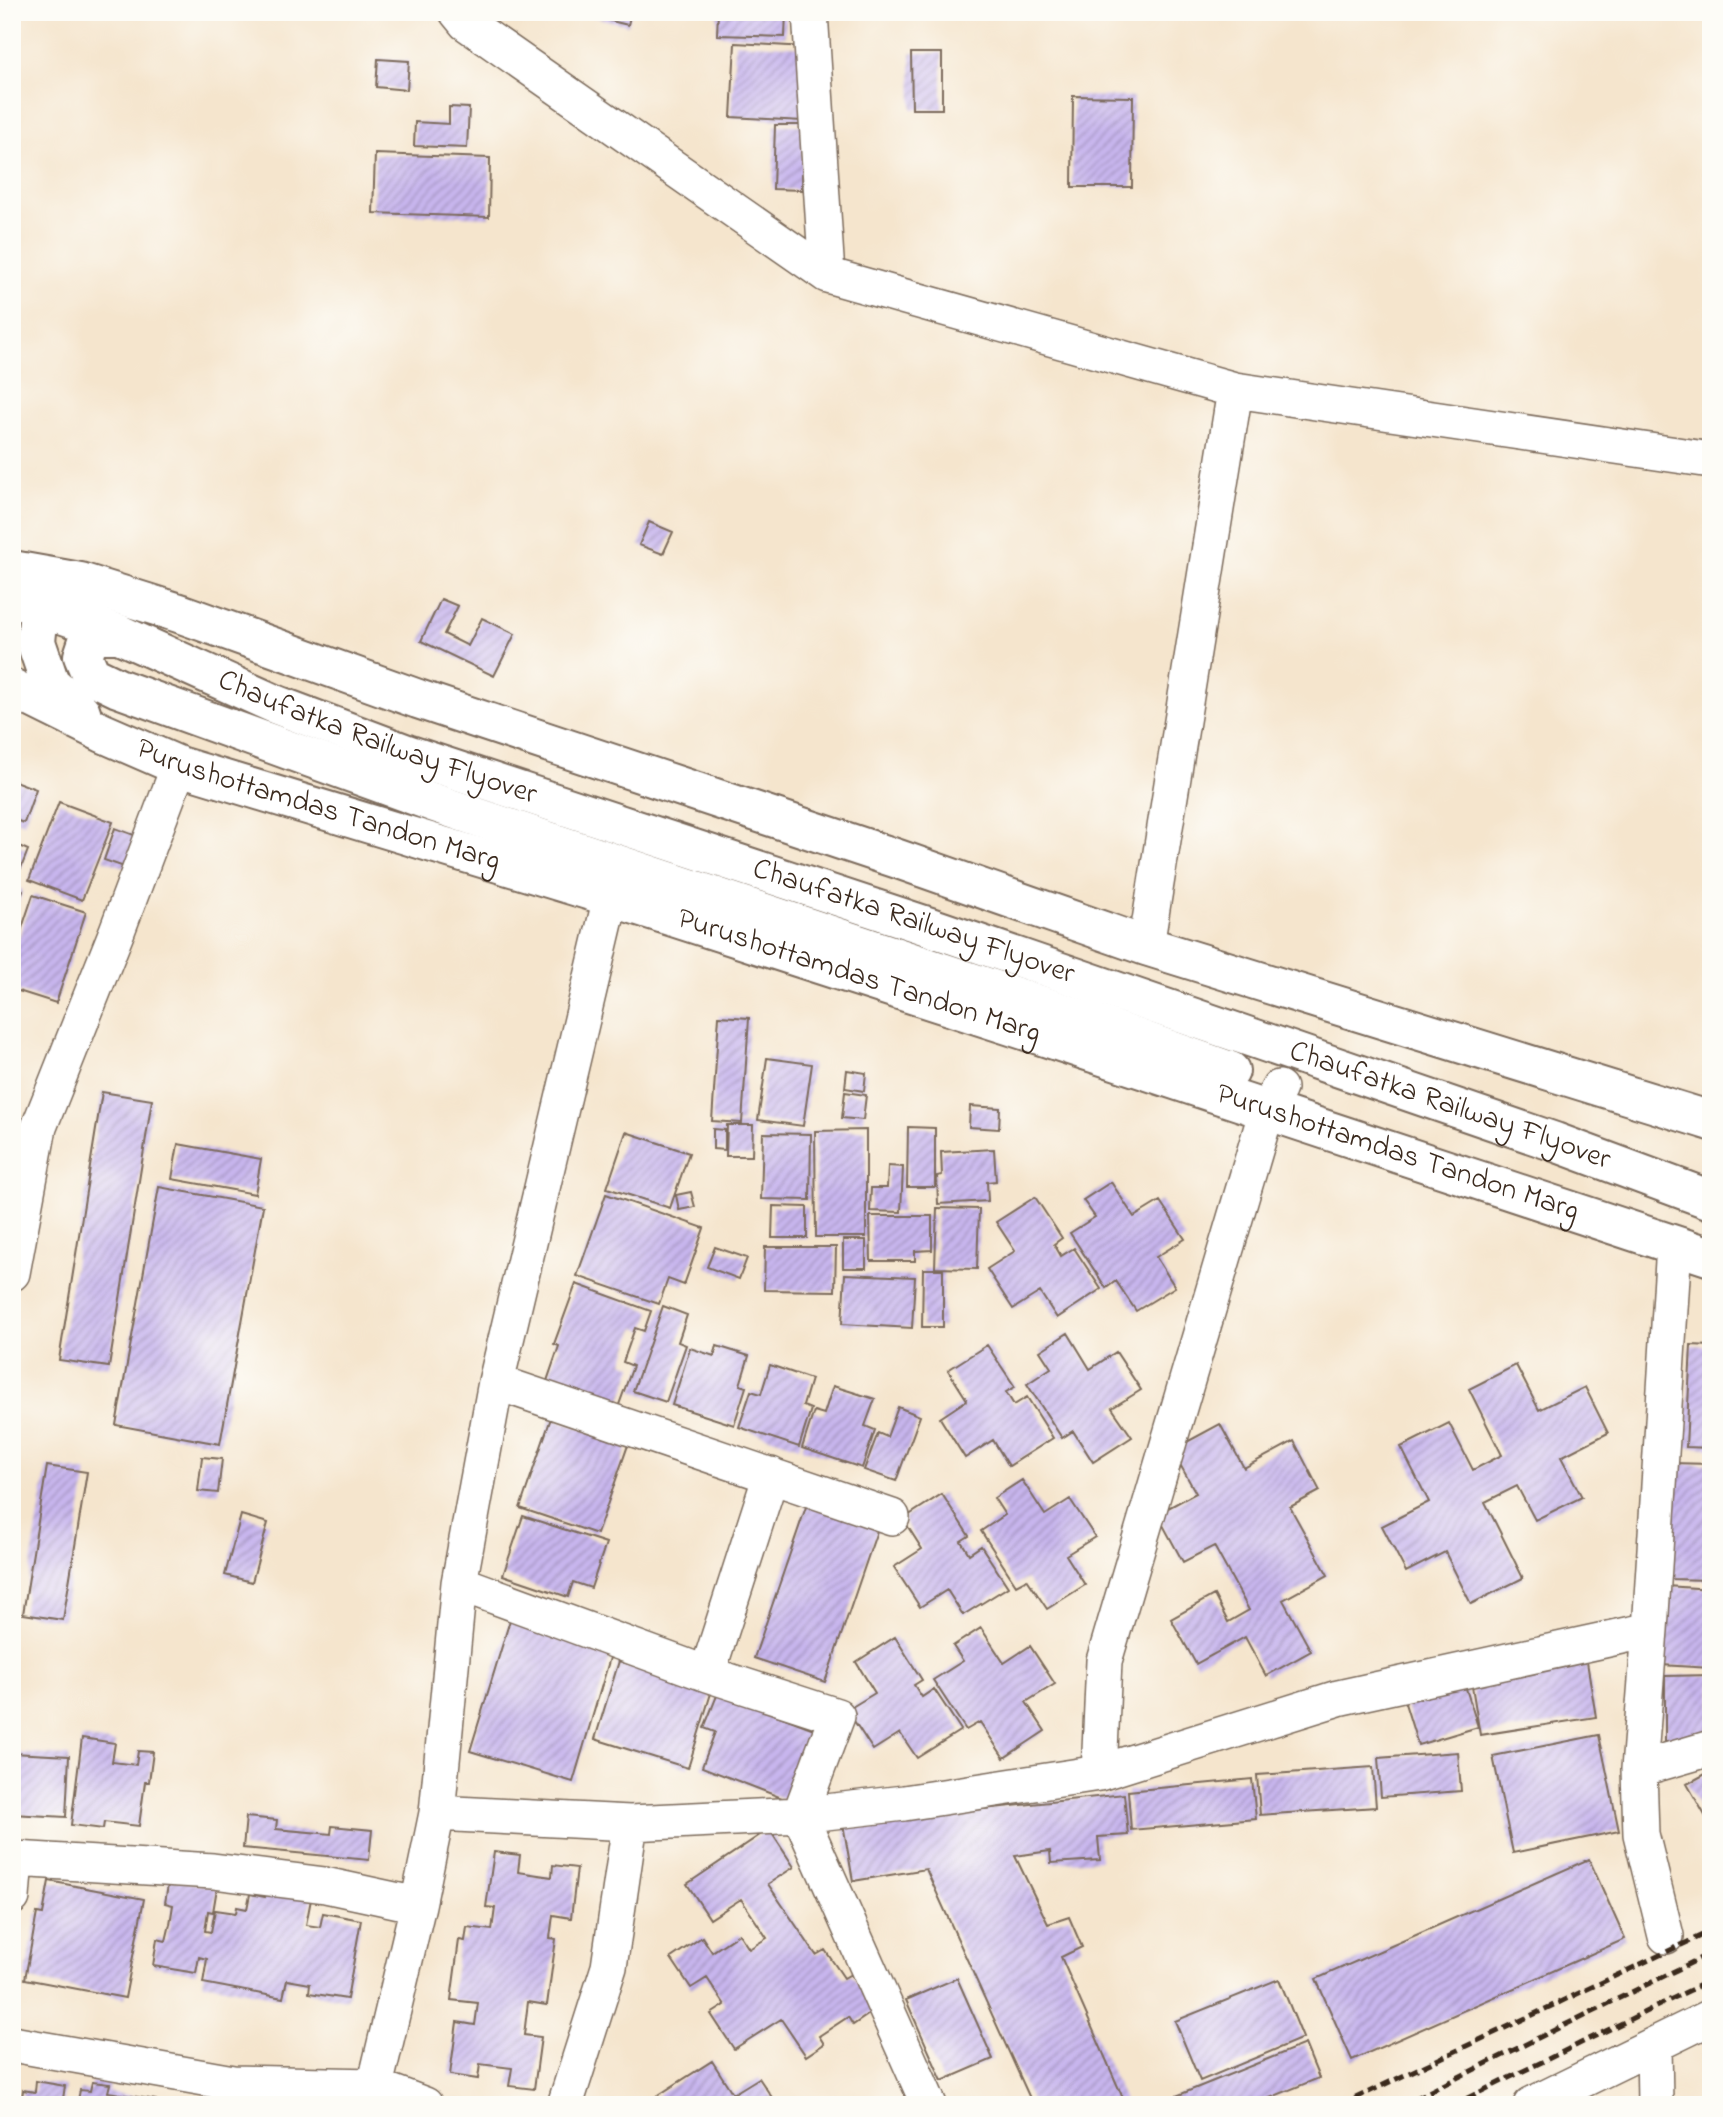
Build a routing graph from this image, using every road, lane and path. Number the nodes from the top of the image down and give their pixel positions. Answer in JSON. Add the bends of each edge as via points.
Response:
{"nodes":[{"id":1,"x":457,"y":12,"type":"edge"},
{"id":2,"x":810,"y":12,"type":"edge"},
{"id":3,"x":827,"y":275,"type":"junction"},
{"id":4,"x":1235,"y":390,"type":"junction"},
{"id":5,"x":1711,"y":460,"type":"edge"},
{"id":6,"x":12,"y":570,"type":"edge"},
{"id":7,"x":30,"y":612,"type":"edge"},
{"id":8,"x":119,"y":634,"type":"junction"},
{"id":9,"x":12,"y":688,"type":"edge"},
{"id":10,"x":103,"y":733,"type":"junction"},
{"id":11,"x":178,"y":765,"type":"junction"},
{"id":12,"x":616,"y":881,"type":"junction"},
{"id":13,"x":1146,"y":946,"type":"junction"},
{"id":14,"x":1273,"y":1099,"type":"junction"},
{"id":15,"x":1711,"y":1121,"type":"edge"},
{"id":16,"x":1711,"y":1200,"type":"edge"},
{"id":17,"x":1693,"y":1243,"type":"edge"},
{"id":18,"x":1711,"y":1257,"type":"edge"},
{"id":19,"x":12,"y":1273,"type":"edge"},
{"id":20,"x":496,"y":1381,"type":"junction"},
{"id":21,"x":771,"y":1475,"type":"junction"},
{"id":22,"x":892,"y":1517,"type":"dead end"},
{"id":23,"x":459,"y":1583,"type":"junction"},
{"id":24,"x":1650,"y":1630,"type":"junction"},
{"id":25,"x":708,"y":1674,"type":"junction"},
{"id":26,"x":1711,"y":1748,"type":"edge"},
{"id":27,"x":1639,"y":1769,"type":"junction"},
{"id":28,"x":1099,"y":1773,"type":"junction"},
{"id":29,"x":437,"y":1813,"type":"junction"},
{"id":30,"x":800,"y":1815,"type":"junction"},
{"id":31,"x":629,"y":1823,"type":"junction"},
{"id":32,"x":14,"y":1859,"type":"edge"},
{"id":33,"x":12,"y":1897,"type":"edge"},
{"id":34,"x":418,"y":1905,"type":"junction"},
{"id":35,"x":1666,"y":1936,"type":"dead end"},
{"id":36,"x":1711,"y":2017,"type":"edge"},
{"id":37,"x":12,"y":2044,"type":"edge"},
{"id":38,"x":1654,"y":2045,"type":"junction"},
{"id":39,"x":375,"y":2085,"type":"junction"},
{"id":40,"x":232,"y":2094,"type":"edge"},
{"id":41,"x":425,"y":2105,"type":"edge"},
{"id":42,"x":565,"y":2105,"type":"edge"},
{"id":43,"x":929,"y":2105,"type":"edge"},
{"id":44,"x":1531,"y":2105,"type":"edge"},
{"id":45,"x":1655,"y":2105,"type":"edge"}],
"edges":[{"from":1,"to":3,"type":"street","via":[[466,23]]},
{"from":2,"to":3,"type":"street"},
{"from":3,"to":4,"type":"street"},
{"from":4,"to":5,"type":"street"},
{"from":4,"to":13,"type":"street"},
{"from":6,"to":13,"type":"main road","via":[[80,582],[179,613]]},
{"from":7,"to":8,"type":"main road","name":"Chaufatka Railway Flyover"},
{"from":7,"to":10,"type":"main road","via":[[50,684]]},
{"from":8,"to":12,"type":"main road","via":[[95,634],[88,641],[83,656],[91,675],[432,802]]},
{"from":8,"to":16,"type":"main road","name":"Chaufatka Railway Flyover","via":[[277,705],[407,754],[930,928]]},
{"from":9,"to":10,"type":"main road","name":"Purushottamdas Tandon Marg"},
{"from":10,"to":11,"type":"main road","name":"Purushottamdas Tandon Marg"},
{"from":11,"to":12,"type":"main road","name":"Purushottamdas Tandon Marg"},
{"from":11,"to":19,"type":"street","via":[[39,1127]]},
{"from":12,"to":14,"type":"main road","via":[[1086,1020]]},
{"from":12,"to":20,"type":"street"},
{"from":13,"to":15,"type":"main road"},
{"from":14,"to":17,"type":"main road"},
{"from":14,"to":28,"type":"street","via":[[1104,1661]]},
{"from":17,"to":18,"type":"main road"},
{"from":17,"to":24,"type":"street"},
{"from":20,"to":21,"type":"street"},
{"from":20,"to":23,"type":"street"},
{"from":21,"to":22,"type":"street"},
{"from":21,"to":25,"type":"street"},
{"from":23,"to":25,"type":"street"},
{"from":23,"to":29,"type":"street"},
{"from":24,"to":27,"type":"street"},
{"from":24,"to":28,"type":"street","via":[[1338,1698]]},
{"from":25,"to":30,"type":"street","via":[[837,1716]]},
{"from":26,"to":27,"type":"street"},
{"from":27,"to":35,"type":"street","via":[[1641,1834]]},
{"from":28,"to":30,"type":"street"},
{"from":29,"to":31,"type":"street"},
{"from":29,"to":34,"type":"street"},
{"from":30,"to":31,"type":"street"},
{"from":30,"to":43,"type":"street"},
{"from":31,"to":42,"type":"street","via":[[609,1967]]},
{"from":32,"to":33,"type":"street"},
{"from":32,"to":34,"type":"street","via":[[213,1871],[325,1885]]},
{"from":34,"to":39,"type":"street"},
{"from":36,"to":38,"type":"street"},
{"from":37,"to":40,"type":"street"},
{"from":38,"to":44,"type":"street"},
{"from":38,"to":45,"type":"street"},
{"from":39,"to":40,"type":"street"},
{"from":39,"to":41,"type":"street"}]}
